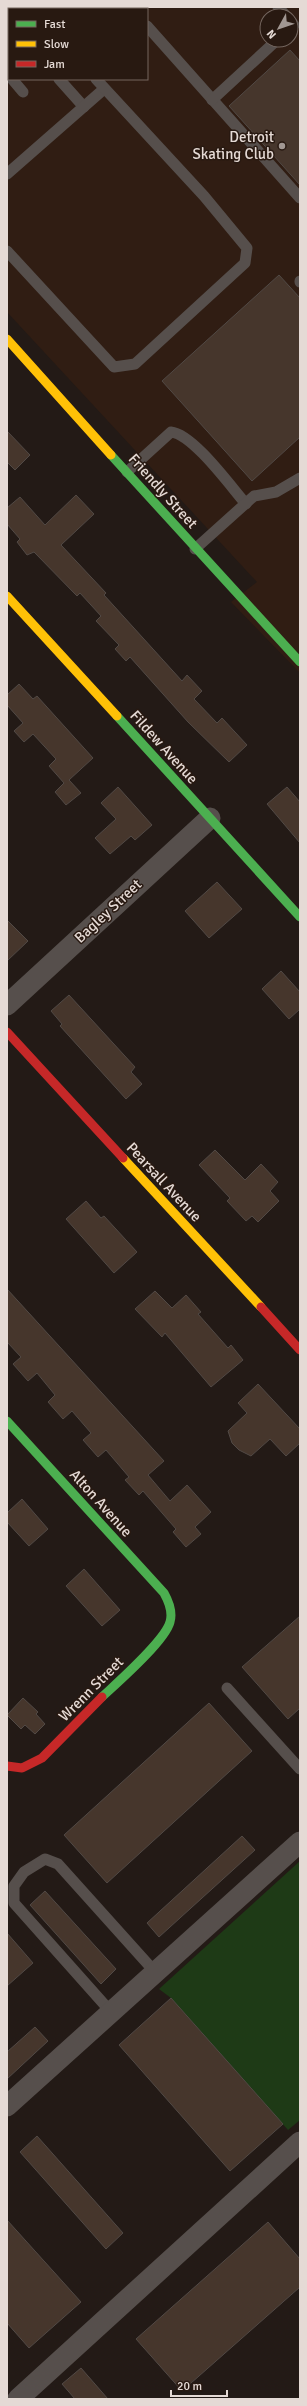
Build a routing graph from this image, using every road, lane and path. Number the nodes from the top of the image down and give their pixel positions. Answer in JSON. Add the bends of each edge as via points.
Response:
{"nodes":[{"id":1,"x":148,"y":27,"type":"edge"},
{"id":2,"x":269,"y":48,"type":"edge"},
{"id":3,"x":13,"y":80,"type":"edge"},
{"id":4,"x":59,"y":80,"type":"edge"},
{"id":5,"x":97,"y":80,"type":"edge"},
{"id":6,"x":104,"y":89,"type":"junction"},
{"id":7,"x":23,"y":92,"type":"dead end"},
{"id":8,"x":212,"y":100,"type":"junction"},
{"id":9,"x":84,"y":107,"type":"junction"},
{"id":10,"x":7,"y":174,"type":"edge"},
{"id":11,"x":300,"y":198,"type":"edge"},
{"id":12,"x":7,"y":251,"type":"edge"},
{"id":13,"x":7,"y":338,"type":"edge"},
{"id":14,"x":127,"y":472,"type":"junction"},
{"id":15,"x":300,"y":478,"type":"edge"},
{"id":16,"x":246,"y":504,"type":"junction"},
{"id":17,"x":195,"y":548,"type":"junction"},
{"id":18,"x":7,"y":596,"type":"edge"},
{"id":19,"x":298,"y":654,"type":"edge"},
{"id":20,"x":210,"y":818,"type":"junction"},
{"id":21,"x":300,"y":917,"type":"edge"},
{"id":22,"x":7,"y":1005,"type":"edge"},
{"id":23,"x":7,"y":1032,"type":"edge"},
{"id":24,"x":300,"y":1350,"type":"edge"},
{"id":25,"x":7,"y":1421,"type":"edge"},
{"id":26,"x":171,"y":1608,"type":"joint"},
{"id":27,"x":228,"y":1688,"type":"dead end"},
{"id":28,"x":8,"y":1766,"type":"edge"},
{"id":29,"x":300,"y":1769,"type":"edge"},
{"id":30,"x":300,"y":1842,"type":"edge"},
{"id":31,"x":155,"y":1972,"type":"junction"},
{"id":32,"x":111,"y":2012,"type":"junction"},
{"id":33,"x":7,"y":2106,"type":"edge"},
{"id":34,"x":297,"y":2150,"type":"edge"},
{"id":35,"x":18,"y":2399,"type":"edge"}],
"edges":[{"from":1,"to":8,"type":"lane"},
{"from":2,"to":8,"type":"lane"},
{"from":3,"to":7,"type":"lane"},
{"from":4,"to":9,"type":"lane"},
{"from":5,"to":6,"type":"lane"},
{"from":6,"to":9,"type":"lane"},
{"from":6,"to":12,"type":"lane","via":[[204,196],[246,248],[245,263],[135,364],[114,367]]},
{"from":8,"to":11,"type":"lane"},
{"from":9,"to":10,"type":"lane"},
{"from":13,"to":14,"type":"street","name":"Friendly Street"},
{"from":14,"to":16,"type":"lane","via":[[171,432],[177,433],[196,448]]},
{"from":14,"to":17,"type":"street","name":"Friendly Street"},
{"from":15,"to":16,"type":"lane","via":[[276,492],[254,496]]},
{"from":16,"to":17,"type":"lane"},
{"from":17,"to":19,"type":"street","name":"Friendly Street"},
{"from":18,"to":20,"type":"street","name":"Fildew Avenue"},
{"from":20,"to":21,"type":"street","name":"Fildew Avenue"},
{"from":20,"to":22,"type":"street","name":"Bagley Street"},
{"from":23,"to":24,"type":"street","name":"Pearsall Avenue"},
{"from":25,"to":26,"type":"street","name":"Alton Avenue","via":[[164,1593]]},
{"from":26,"to":28,"type":"street","name":"Wrenn Street","via":[[171,1622],[165,1634],[42,1758],[29,1766]]},
{"from":27,"to":29,"type":"lane"},
{"from":30,"to":31,"type":"street"},
{"from":31,"to":32,"type":"street"},
{"from":31,"to":32,"type":"lane","via":[[58,1864],[45,1860],[24,1872],[14,1886],[14,1903]]},
{"from":32,"to":33,"type":"street"},
{"from":34,"to":35,"type":"street"}]}
